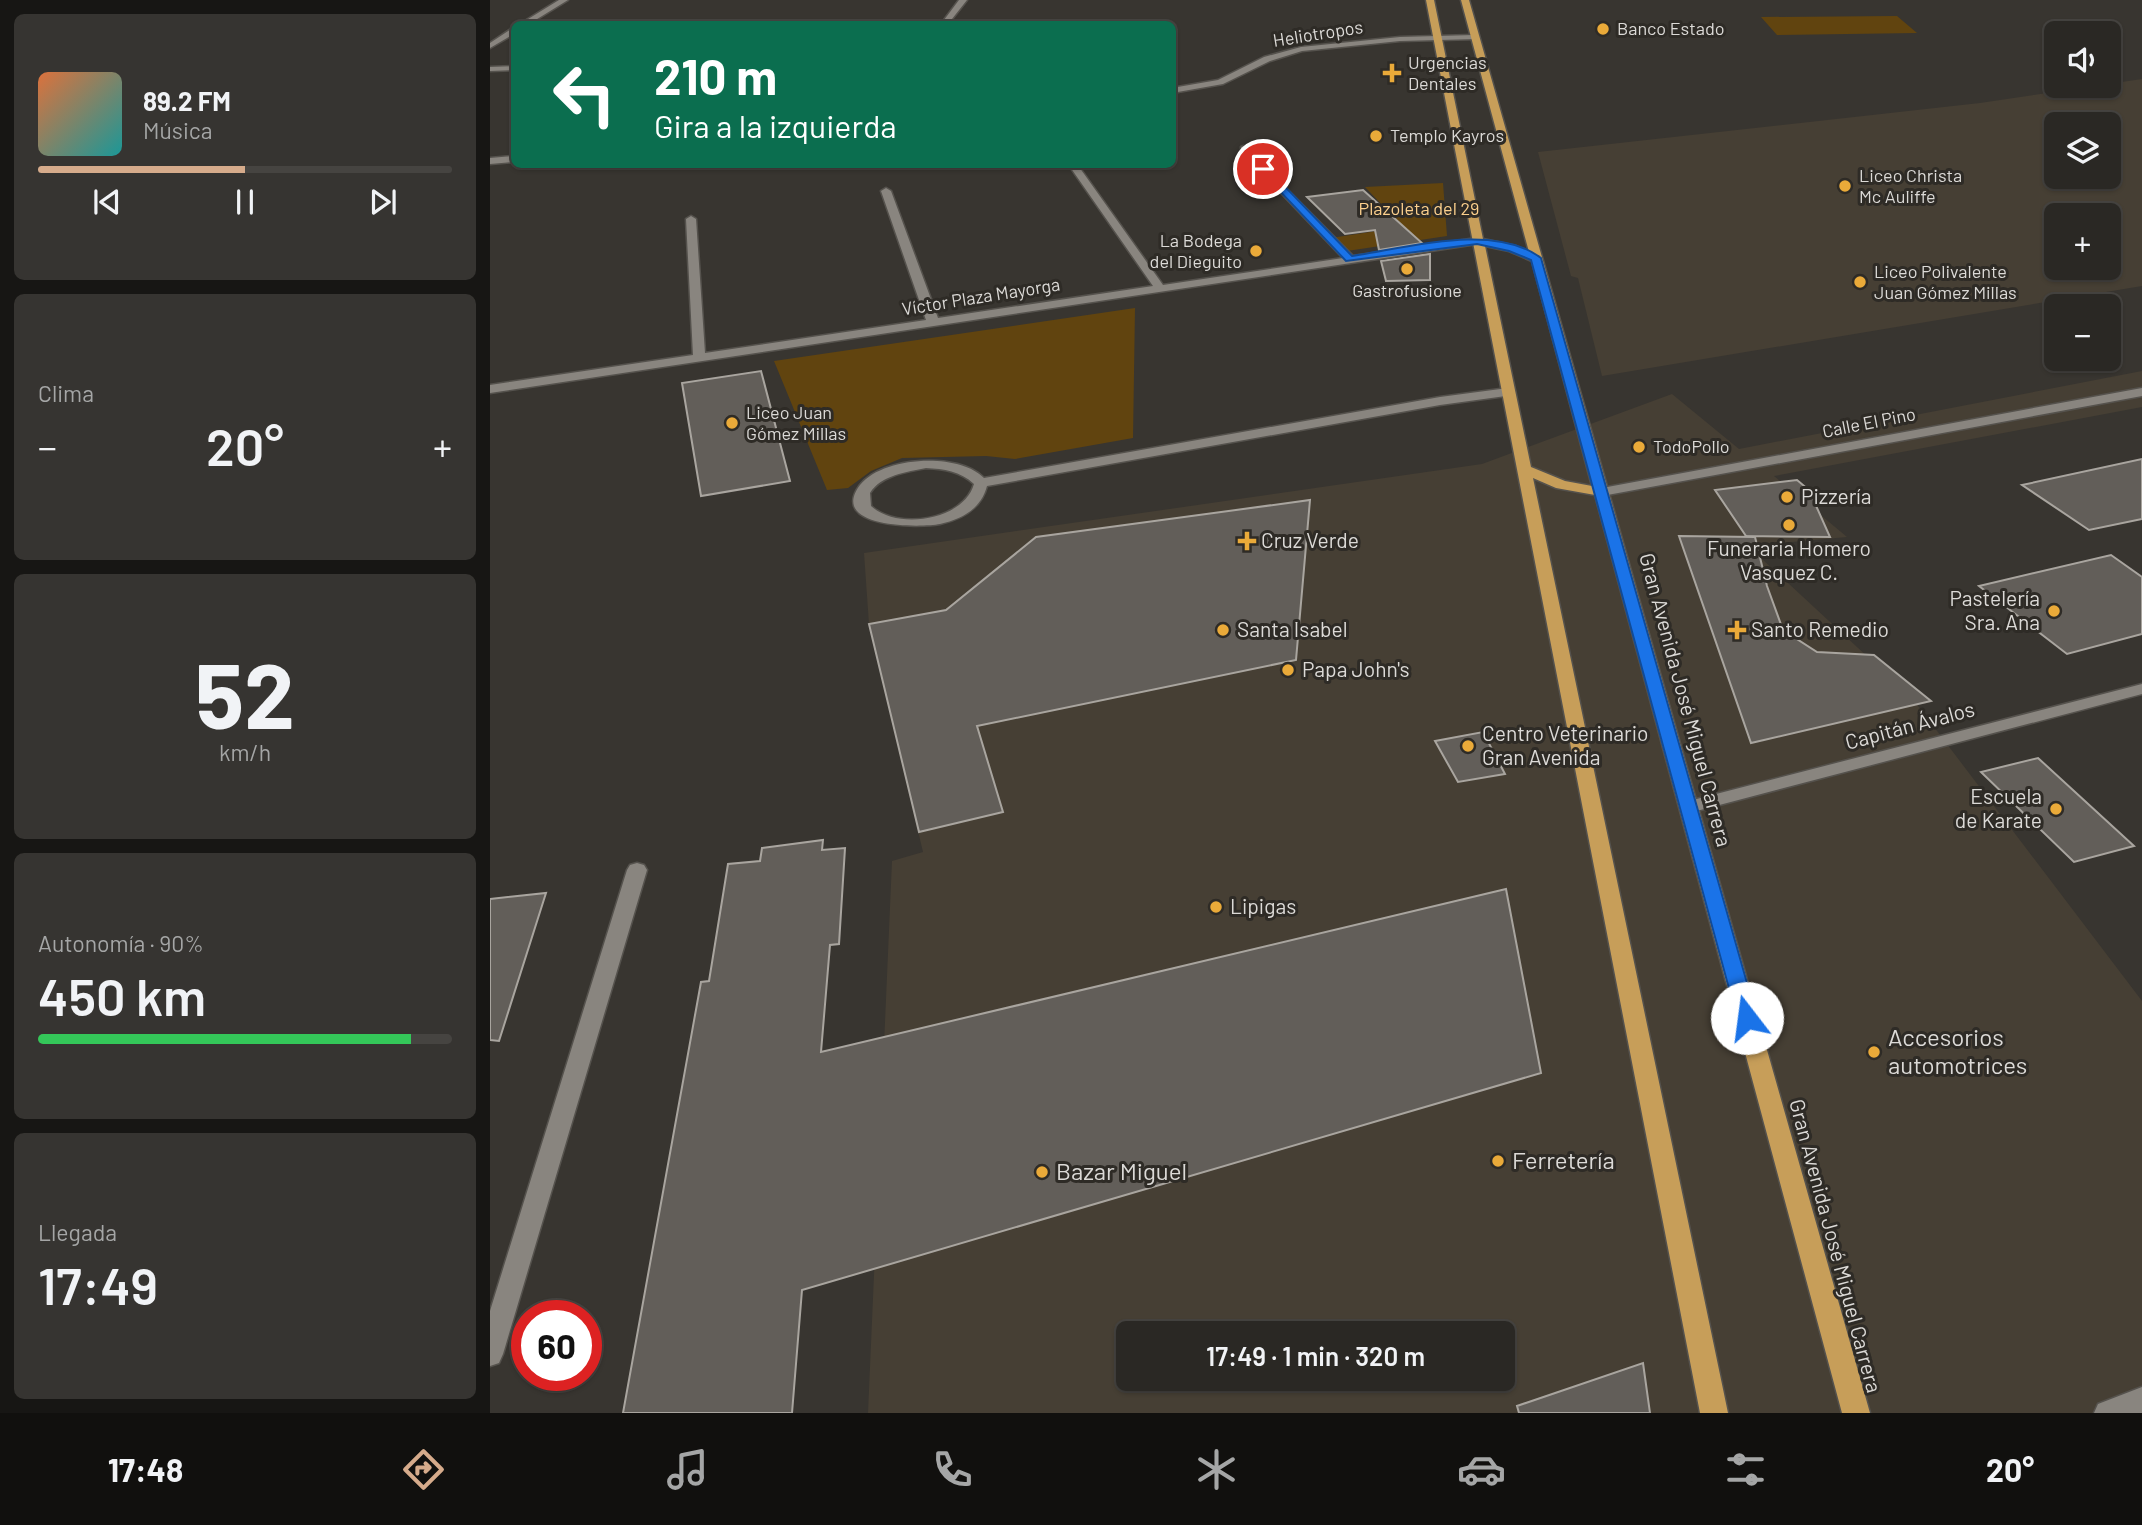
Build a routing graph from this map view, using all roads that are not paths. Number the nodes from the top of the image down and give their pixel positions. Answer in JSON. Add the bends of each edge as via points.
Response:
{"nodes":[{"id":1,"x":564,"y":0,"type":"edge"},
{"id":2,"x":963,"y":0,"type":"edge"},
{"id":3,"x":1430,"y":0,"type":"edge"},
{"id":4,"x":1465,"y":0,"type":"edge"},
{"id":5,"x":529,"y":21,"type":"edge"},
{"id":6,"x":946,"y":21,"type":"edge"},
{"id":7,"x":511,"y":33,"type":"edge"},
{"id":8,"x":1437,"y":37,"type":"junction"},
{"id":9,"x":1474,"y":37,"type":"junction"},
{"id":10,"x":490,"y":46,"type":"edge"},
{"id":11,"x":511,"y":68,"type":"edge"},
{"id":12,"x":490,"y":69,"type":"edge"},
{"id":13,"x":1176,"y":90,"type":"edge"},
{"id":14,"x":1244,"y":149,"type":"dead end"},
{"id":15,"x":511,"y":159,"type":"edge"},
{"id":16,"x":490,"y":161,"type":"edge"},
{"id":17,"x":1075,"y":168,"type":"edge"},
{"id":18,"x":886,"y":191,"type":"dead end"},
{"id":19,"x":691,"y":219,"type":"dead end"},
{"id":20,"x":1477,"y":241,"type":"junction"},
{"id":21,"x":1536,"y":258,"type":"junction"},
{"id":22,"x":1350,"y":259,"type":"junction"},
{"id":23,"x":1160,"y":288,"type":"junction"},
{"id":24,"x":933,"y":322,"type":"junction"},
{"id":25,"x":699,"y":358,"type":"junction"},
{"id":26,"x":490,"y":389,"type":"edge"},
{"id":27,"x":1508,"y":391,"type":"junction"},
{"id":28,"x":2142,"y":392,"type":"edge"},
{"id":29,"x":1524,"y":469,"type":"junction"},
{"id":30,"x":981,"y":483,"type":"junction"},
{"id":31,"x":1602,"y":492,"type":"junction"},
{"id":32,"x":2142,"y":690,"type":"edge"},
{"id":33,"x":1689,"y":807,"type":"junction"},
{"id":34,"x":637,"y":870,"type":"dead end"},
{"id":35,"x":490,"y":1354,"type":"edge"},
{"id":36,"x":2142,"y":1400,"type":"edge"},
{"id":37,"x":1714,"y":1413,"type":"edge"},
{"id":38,"x":1856,"y":1413,"type":"edge"},
{"id":39,"x":2108,"y":1413,"type":"edge"}],
"edges":[{"from":1,"to":5,"type":"street"},
{"from":2,"to":6,"type":"street"},
{"from":3,"to":8,"type":"main road"},
{"from":4,"to":9,"type":"main road","name":"Gran Avenida José Miguel Carrera"},
{"from":7,"to":10,"type":"street"},
{"from":8,"to":9,"type":"street","name":"Heliotropos"},
{"from":8,"to":13,"type":"street","name":"Heliotropos","via":[[1301,49],[1267,59],[1220,82]]},
{"from":8,"to":20,"type":"main road"},
{"from":9,"to":21,"type":"main road","name":"Gran Avenida José Miguel Carrera"},
{"from":11,"to":12,"type":"street"},
{"from":14,"to":22,"type":"street"},
{"from":15,"to":16,"type":"street"},
{"from":17,"to":23,"type":"street"},
{"from":18,"to":24,"type":"street"},
{"from":19,"to":25,"type":"street"},
{"from":20,"to":21,"type":"main road"},
{"from":20,"to":22,"type":"street","name":"Víctor Plaza Mayorga"},
{"from":20,"to":27,"type":"main road"},
{"from":21,"to":31,"type":"main road","name":"Gran Avenida José Miguel Carrera"},
{"from":22,"to":23,"type":"street","name":"Víctor Plaza Mayorga"},
{"from":23,"to":24,"type":"street","name":"Víctor Plaza Mayorga"},
{"from":24,"to":25,"type":"street","name":"Víctor Plaza Mayorga"},
{"from":25,"to":26,"type":"street","name":"Víctor Plaza Mayorga"},
{"from":27,"to":29,"type":"main road"},
{"from":27,"to":30,"type":"street"},
{"from":28,"to":31,"type":"street","name":"Calle El Pino"},
{"from":29,"to":31,"type":"main road","via":[[1561,485]]},
{"from":29,"to":37,"type":"main road"},
{"from":30,"to":30,"type":"street","via":[[962,468],[926,464],[888,473],[864,490],[861,500],[865,509],[884,519],[928,522],[975,502]]},
{"from":31,"to":33,"type":"main road","name":"Gran Avenida José Miguel Carrera"},
{"from":32,"to":33,"type":"street","name":"Capitán Ávalos"},
{"from":33,"to":38,"type":"main road","name":"Gran Avenida José Miguel Carrera"},
{"from":34,"to":35,"type":"street"},
{"from":36,"to":39,"type":"street"}]}
